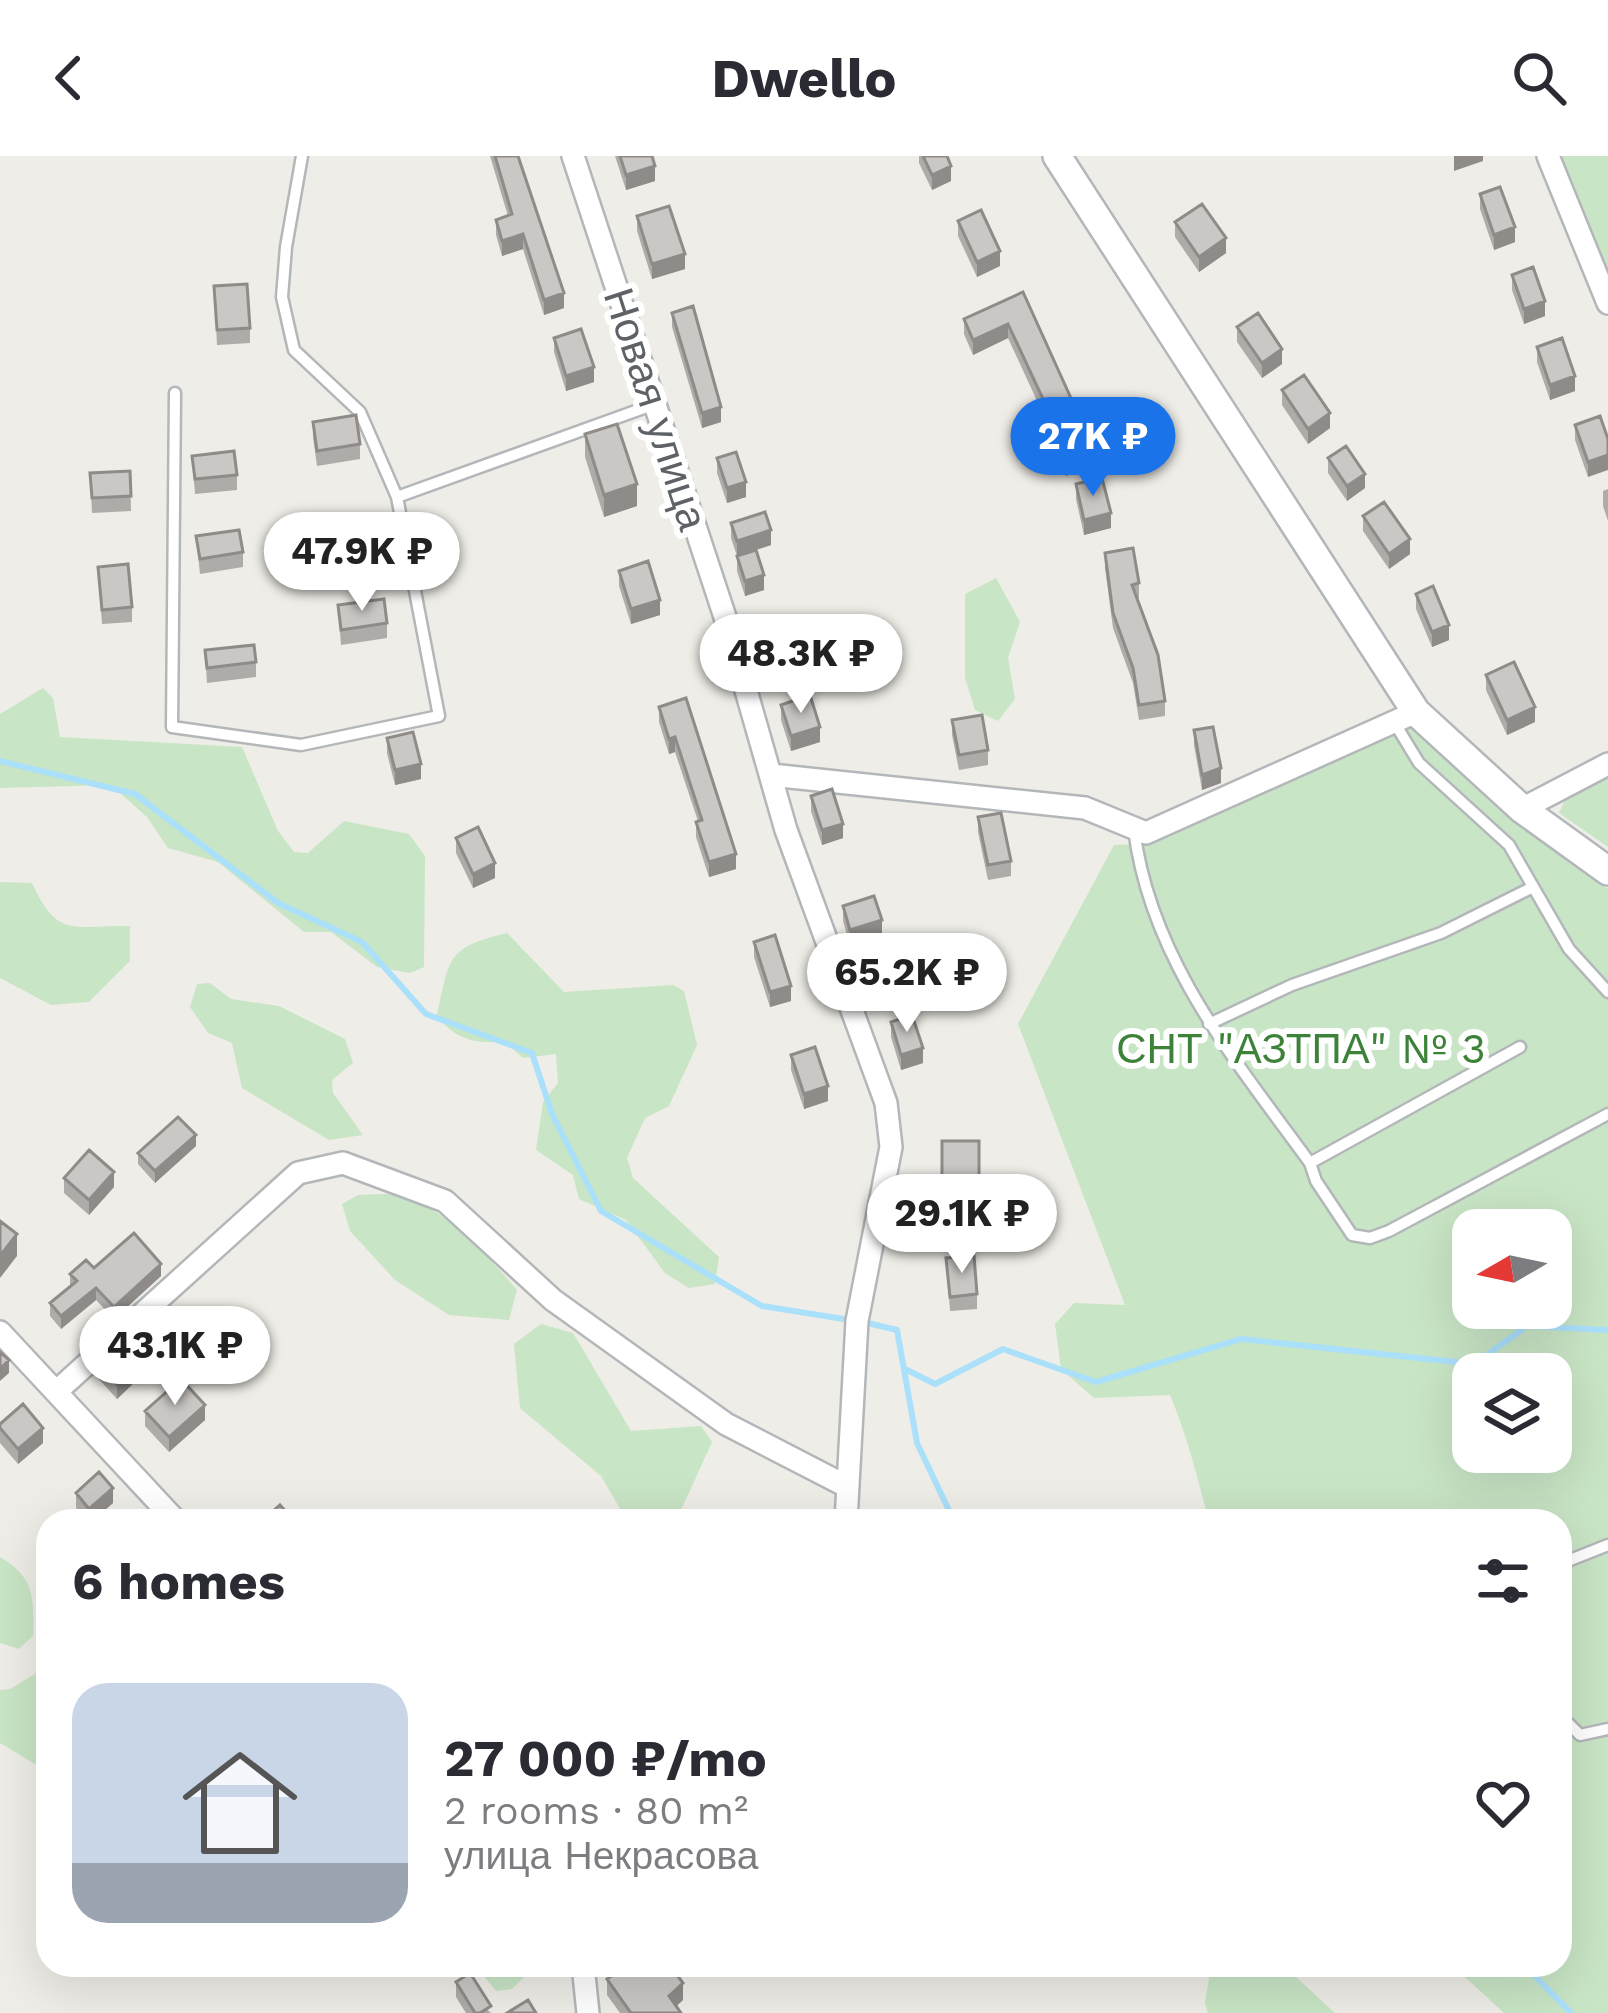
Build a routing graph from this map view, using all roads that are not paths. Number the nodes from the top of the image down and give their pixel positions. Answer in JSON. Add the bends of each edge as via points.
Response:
{"nodes":[{"id":1,"x":302,"y":156,"type":"edge"},
{"id":2,"x":573,"y":156,"type":"edge"},
{"id":3,"x":1058,"y":156,"type":"edge"},
{"id":4,"x":1548,"y":156,"type":"edge"},
{"id":5,"x":1608,"y":303,"type":"edge"},
{"id":6,"x":175,"y":393,"type":"dead end"},
{"id":7,"x":655,"y":404,"type":"junction"},
{"id":8,"x":397,"y":497,"type":"junction"},
{"id":9,"x":1405,"y":717,"type":"junction"},
{"id":10,"x":1608,"y":764,"type":"edge"},
{"id":11,"x":770,"y":775,"type":"junction"},
{"id":12,"x":1522,"y":809,"type":"junction"},
{"id":13,"x":1134,"y":828,"type":"junction"},
{"id":14,"x":1608,"y":871,"type":"edge"},
{"id":15,"x":1531,"y":888,"type":"junction"},
{"id":16,"x":1608,"y":992,"type":"edge"},
{"id":17,"x":1209,"y":1024,"type":"junction"},
{"id":18,"x":1520,"y":1047,"type":"dead end"},
{"id":19,"x":1608,"y":1114,"type":"edge"},
{"id":20,"x":1310,"y":1163,"type":"junction"},
{"id":21,"x":0,"y":1332,"type":"edge"},
{"id":22,"x":57,"y":1391,"type":"junction"},
{"id":23,"x":848,"y":1487,"type":"junction"},
{"id":24,"x":165,"y":1509,"type":"edge"},
{"id":25,"x":847,"y":1509,"type":"edge"},
{"id":26,"x":1608,"y":1545,"type":"edge"},
{"id":27,"x":1572,"y":1559,"type":"edge"},
{"id":28,"x":1572,"y":1727,"type":"edge"},
{"id":29,"x":1608,"y":1730,"type":"edge"},
{"id":30,"x":584,"y":1977,"type":"edge"},
{"id":31,"x":588,"y":2013,"type":"edge"}],
"edges":[{"from":1,"to":8,"type":"lane","via":[[282,297],[294,350],[360,412]]},
{"from":2,"to":7,"type":"street","name":"Новая улица"},
{"from":3,"to":9,"type":"main road"},
{"from":4,"to":5,"type":"street"},
{"from":6,"to":8,"type":"lane","via":[[172,727],[302,746],[439,716]]},
{"from":7,"to":8,"type":"lane"},
{"from":7,"to":11,"type":"street","name":"Новая улица"},
{"from":9,"to":12,"type":"main road"},
{"from":9,"to":13,"type":"street","via":[[1146,833]]},
{"from":9,"to":15,"type":"lane","via":[[1419,763],[1509,845]]},
{"from":10,"to":12,"type":"street"},
{"from":11,"to":13,"type":"street","via":[[1085,808]]},
{"from":11,"to":23,"type":"street","name":"Новая улица","via":[[886,1103],[891,1147],[857,1321]]},
{"from":12,"to":14,"type":"main road"},
{"from":13,"to":17,"type":"lane","via":[[1150,903]]},
{"from":15,"to":16,"type":"lane"},
{"from":15,"to":17,"type":"lane","via":[[1441,933]]},
{"from":17,"to":20,"type":"lane"},
{"from":18,"to":20,"type":"lane"},
{"from":19,"to":20,"type":"lane","via":[[1370,1238],[1352,1235]]},
{"from":21,"to":22,"type":"street"},
{"from":22,"to":23,"type":"street","via":[[298,1173],[343,1163],[445,1201],[554,1300],[707,1410]]},
{"from":22,"to":24,"type":"street"},
{"from":23,"to":25,"type":"street","name":"Новая улица"},
{"from":26,"to":27,"type":"lane"},
{"from":28,"to":29,"type":"lane","via":[[1580,1735]]},
{"from":30,"to":31,"type":"street"}]}
